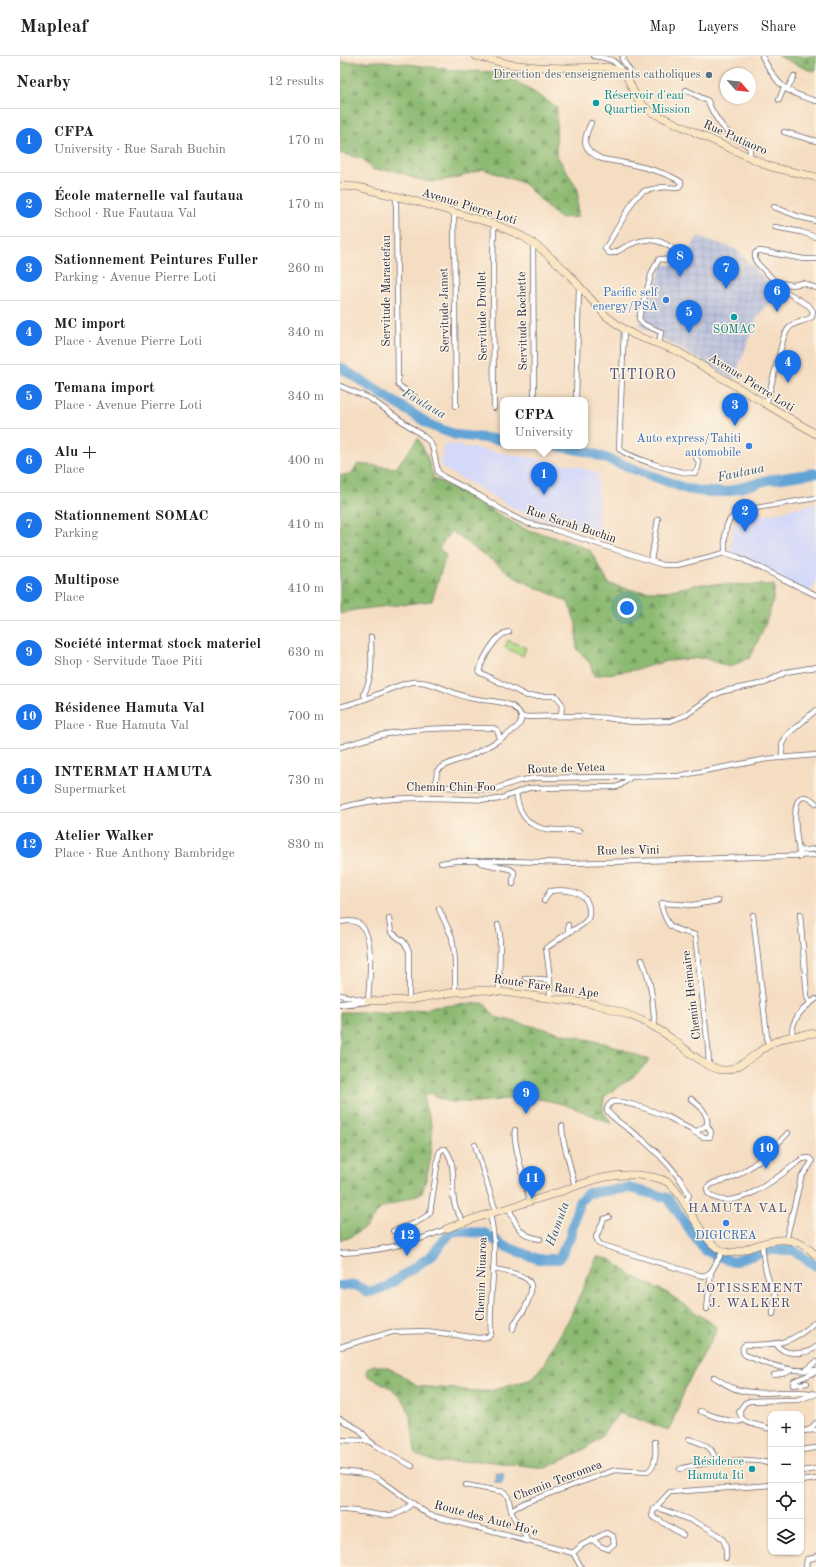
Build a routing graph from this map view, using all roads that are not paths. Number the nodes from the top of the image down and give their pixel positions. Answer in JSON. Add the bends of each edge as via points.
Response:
{"nodes":[{"id":1,"x":476,"y":56,"type":"edge"},
{"id":2,"x":594,"y":56,"type":"edge"},
{"id":3,"x":624,"y":56,"type":"edge"},
{"id":4,"x":762,"y":56,"type":"edge"},
{"id":5,"x":623,"y":73,"type":"junction"},
{"id":6,"x":794,"y":76,"type":"dead end"},
{"id":7,"x":786,"y":89,"type":"junction"},
{"id":8,"x":686,"y":90,"type":"dead end"},
{"id":9,"x":779,"y":100,"type":"dead end"},
{"id":10,"x":816,"y":101,"type":"edge"},
{"id":11,"x":591,"y":123,"type":"dead end"},
{"id":12,"x":784,"y":132,"type":"dead end"},
{"id":13,"x":816,"y":141,"type":"edge"},
{"id":14,"x":750,"y":157,"type":"junction"},
{"id":15,"x":816,"y":177,"type":"edge"},
{"id":16,"x":340,"y":186,"type":"edge"},
{"id":17,"x":396,"y":196,"type":"junction"},
{"id":18,"x":774,"y":207,"type":"dead end"},
{"id":19,"x":454,"y":212,"type":"junction"},
{"id":20,"x":816,"y":221,"type":"edge"},
{"id":21,"x":494,"y":224,"type":"junction"},
{"id":22,"x":775,"y":227,"type":"dead end"},
{"id":23,"x":816,"y":237,"type":"edge"},
{"id":24,"x":533,"y":242,"type":"junction"},
{"id":25,"x":816,"y":259,"type":"edge"},
{"id":26,"x":776,"y":282,"type":"junction"},
{"id":27,"x":579,"y":284,"type":"junction"},
{"id":28,"x":816,"y":288,"type":"edge"},
{"id":29,"x":624,"y":329,"type":"junction"},
{"id":30,"x":659,"y":344,"type":"junction"},
{"id":31,"x":340,"y":386,"type":"edge"},
{"id":32,"x":415,"y":397,"type":"dead end"},
{"id":33,"x":534,"y":397,"type":"edge"},
{"id":34,"x":576,"y":397,"type":"edge"},
{"id":35,"x":766,"y":405,"type":"junction"},
{"id":36,"x":456,"y":406,"type":"dead end"},
{"id":37,"x":494,"y":408,"type":"dead end"},
{"id":38,"x":816,"y":434,"type":"edge"},
{"id":39,"x":696,"y":458,"type":"dead end"},
{"id":40,"x":816,"y":498,"type":"edge"},
{"id":41,"x":658,"y":519,"type":"dead end"},
{"id":42,"x":725,"y":553,"type":"junction"},
{"id":43,"x":651,"y":561,"type":"junction"},
{"id":44,"x":816,"y":595,"type":"edge"},
{"id":45,"x":509,"y":632,"type":"dead end"},
{"id":46,"x":371,"y":637,"type":"dead end"},
{"id":47,"x":816,"y":667,"type":"edge"},
{"id":48,"x":366,"y":699,"type":"junction"},
{"id":49,"x":340,"y":707,"type":"edge"},
{"id":50,"x":816,"y":710,"type":"edge"},
{"id":51,"x":561,"y":716,"type":"junction"},
{"id":52,"x":522,"y":717,"type":"junction"},
{"id":53,"x":500,"y":738,"type":"junction"},
{"id":54,"x":340,"y":746,"type":"edge"},
{"id":55,"x":816,"y":755,"type":"edge"},
{"id":56,"x":782,"y":757,"type":"junction"},
{"id":57,"x":630,"y":778,"type":"junction"},
{"id":58,"x":516,"y":793,"type":"junction"},
{"id":59,"x":816,"y":803,"type":"edge"},
{"id":60,"x":340,"y":808,"type":"edge"},
{"id":61,"x":579,"y":831,"type":"dead end"},
{"id":62,"x":816,"y":849,"type":"edge"},
{"id":63,"x":799,"y":851,"type":"junction"},
{"id":64,"x":816,"y":855,"type":"edge"},
{"id":65,"x":800,"y":857,"type":"junction"},
{"id":66,"x":476,"y":861,"type":"junction"},
{"id":67,"x":441,"y":863,"type":"dead end"},
{"id":68,"x":513,"y":884,"type":"dead end"},
{"id":69,"x":544,"y":901,"type":"dead end"},
{"id":70,"x":718,"y":901,"type":"dead end"},
{"id":71,"x":439,"y":909,"type":"dead end"},
{"id":72,"x":800,"y":914,"type":"dead end"},
{"id":73,"x":753,"y":915,"type":"dead end"},
{"id":74,"x":389,"y":919,"type":"dead end"},
{"id":75,"x":340,"y":922,"type":"edge"},
{"id":76,"x":498,"y":925,"type":"dead end"},
{"id":77,"x":568,"y":925,"type":"dead end"},
{"id":78,"x":568,"y":932,"type":"junction"},
{"id":79,"x":642,"y":960,"type":"dead end"},
{"id":80,"x":525,"y":978,"type":"dead end"},
{"id":81,"x":550,"y":980,"type":"junction"},
{"id":82,"x":456,"y":992,"type":"junction"},
{"id":83,"x":499,"y":992,"type":"junction"},
{"id":84,"x":340,"y":995,"type":"edge"},
{"id":85,"x":550,"y":998,"type":"junction"},
{"id":86,"x":816,"y":999,"type":"edge"},
{"id":87,"x":409,"y":1000,"type":"junction"},
{"id":88,"x":368,"y":1001,"type":"junction"},
{"id":89,"x":340,"y":1004,"type":"edge"},
{"id":90,"x":810,"y":1004,"type":"junction"},
{"id":91,"x":655,"y":1028,"type":"junction"},
{"id":92,"x":816,"y":1033,"type":"edge"},
{"id":93,"x":792,"y":1036,"type":"junction"},
{"id":94,"x":768,"y":1045,"type":"junction"},
{"id":95,"x":709,"y":1066,"type":"junction"},
{"id":96,"x":691,"y":1099,"type":"dead end"},
{"id":97,"x":707,"y":1125,"type":"junction"},
{"id":98,"x":562,"y":1126,"type":"dead end"},
{"id":99,"x":515,"y":1130,"type":"dead end"},
{"id":100,"x":693,"y":1131,"type":"junction"},
{"id":101,"x":788,"y":1133,"type":"dead end"},
{"id":102,"x":475,"y":1145,"type":"dead end"},
{"id":103,"x":576,"y":1186,"type":"junction"},
{"id":104,"x":530,"y":1202,"type":"junction"},
{"id":105,"x":685,"y":1203,"type":"junction"},
{"id":106,"x":509,"y":1208,"type":"junction"},
{"id":107,"x":493,"y":1213,"type":"junction"},
{"id":108,"x":609,"y":1217,"type":"dead end"},
{"id":109,"x":463,"y":1222,"type":"junction"},
{"id":110,"x":446,"y":1229,"type":"joint"},
{"id":111,"x":393,"y":1231,"type":"dead end"},
{"id":112,"x":540,"y":1239,"type":"dead end"},
{"id":113,"x":786,"y":1240,"type":"junction"},
{"id":114,"x":762,"y":1245,"type":"junction"},
{"id":115,"x":722,"y":1252,"type":"junction"},
{"id":116,"x":340,"y":1253,"type":"edge"},
{"id":117,"x":816,"y":1255,"type":"edge"},
{"id":118,"x":493,"y":1269,"type":"junction"},
{"id":119,"x":711,"y":1272,"type":"junction"},
{"id":120,"x":707,"y":1309,"type":"dead end"},
{"id":121,"x":773,"y":1314,"type":"dead end"},
{"id":122,"x":816,"y":1321,"type":"edge"},
{"id":123,"x":513,"y":1329,"type":"dead end"},
{"id":124,"x":776,"y":1344,"type":"junction"},
{"id":125,"x":340,"y":1347,"type":"edge"},
{"id":126,"x":816,"y":1347,"type":"edge"},
{"id":127,"x":816,"y":1362,"type":"edge"},
{"id":128,"x":791,"y":1370,"type":"junction"},
{"id":129,"x":806,"y":1370,"type":"junction"},
{"id":130,"x":816,"y":1371,"type":"edge"},
{"id":131,"x":774,"y":1375,"type":"dead end"},
{"id":132,"x":714,"y":1377,"type":"dead end"},
{"id":133,"x":807,"y":1383,"type":"dead end"},
{"id":134,"x":816,"y":1394,"type":"edge"},
{"id":135,"x":700,"y":1411,"type":"dead end"},
{"id":136,"x":340,"y":1419,"type":"edge"},
{"id":137,"x":743,"y":1420,"type":"junction"},
{"id":138,"x":816,"y":1423,"type":"edge"},
{"id":139,"x":768,"y":1428,"type":"edge"},
{"id":140,"x":804,"y":1430,"type":"edge"},
{"id":141,"x":809,"y":1430,"type":"junction"},
{"id":142,"x":816,"y":1430,"type":"edge"},
{"id":143,"x":689,"y":1439,"type":"dead end"},
{"id":144,"x":340,"y":1440,"type":"edge"},
{"id":145,"x":369,"y":1441,"type":"junction"},
{"id":146,"x":655,"y":1442,"type":"dead end"},
{"id":147,"x":816,"y":1448,"type":"edge"},
{"id":148,"x":804,"y":1450,"type":"edge"},
{"id":149,"x":716,"y":1463,"type":"junction"},
{"id":150,"x":768,"y":1463,"type":"edge"},
{"id":151,"x":412,"y":1466,"type":"dead end"},
{"id":152,"x":680,"y":1469,"type":"dead end"},
{"id":153,"x":816,"y":1469,"type":"edge"},
{"id":154,"x":340,"y":1471,"type":"edge"},
{"id":155,"x":804,"y":1471,"type":"edge"},
{"id":156,"x":816,"y":1479,"type":"edge"},
{"id":157,"x":804,"y":1480,"type":"edge"},
{"id":158,"x":466,"y":1485,"type":"dead end"},
{"id":159,"x":768,"y":1485,"type":"edge"},
{"id":160,"x":412,"y":1503,"type":"junction"},
{"id":161,"x":340,"y":1510,"type":"edge"},
{"id":162,"x":511,"y":1510,"type":"junction"},
{"id":163,"x":654,"y":1510,"type":"junction"},
{"id":164,"x":684,"y":1536,"type":"dead end"},
{"id":165,"x":593,"y":1540,"type":"junction"},
{"id":166,"x":528,"y":1541,"type":"junction"},
{"id":167,"x":573,"y":1553,"type":"junction"},
{"id":168,"x":726,"y":1558,"type":"dead end"},
{"id":169,"x":815,"y":1558,"type":"edge"},
{"id":170,"x":581,"y":1567,"type":"edge"},
{"id":171,"x":806,"y":1567,"type":"edge"}],
"edges":[{"from":1,"to":5,"type":"main road","via":[[509,64],[565,68],[607,67]]},
{"from":2,"to":5,"type":"street","via":[[615,61]]},
{"from":3,"to":5,"type":"street","via":[[622,59],[630,71]]},
{"from":4,"to":7,"type":"street","via":[[775,78]]},
{"from":5,"to":14,"type":"main road","name":"Rue Putiaoro","via":[[636,99],[647,109]]},
{"from":6,"to":7,"type":"street"},
{"from":7,"to":9,"type":"street"},
{"from":7,"to":10,"type":"street"},
{"from":8,"to":14,"type":"street","via":[[708,101],[724,128],[749,147]]},
{"from":11,"to":30,"type":"street","via":[[585,144],[588,151],[597,157],[642,167],[681,182],[678,188],[644,190],[635,198],[605,249],[609,254],[613,254],[634,242],[646,239],[660,241],[678,252],[680,257],[676,261],[659,259],[652,272],[640,314],[639,319],[643,324],[661,332]]},
{"from":12,"to":13,"type":"street"},
{"from":14,"to":15,"type":"main road","name":"Rue Putiaoro","via":[[771,167]]},
{"from":16,"to":17,"type":"main road","name":"Avenue Pierre Loti","via":[[358,187]]},
{"from":17,"to":19,"type":"main road","name":"Avenue Pierre Loti"},
{"from":17,"to":32,"type":"street","name":"Servitude Maraetefau","via":[[398,385]]},
{"from":18,"to":20,"type":"street"},
{"from":19,"to":21,"type":"main road","name":"Avenue Pierre Loti"},
{"from":19,"to":36,"type":"street","name":"Servitude Jamet"},
{"from":21,"to":24,"type":"main road","name":"Avenue Pierre Loti"},
{"from":21,"to":37,"type":"street","name":"Servitude Drollet"},
{"from":22,"to":23,"type":"street"},
{"from":24,"to":27,"type":"main road","name":"Avenue Pierre Loti"},
{"from":24,"to":33,"type":"street","name":"Servitude Rochette"},
{"from":25,"to":26,"type":"street","via":[[758,251],[755,253],[756,260]]},
{"from":26,"to":28,"type":"street","via":[[792,285],[803,283]]},
{"from":26,"to":35,"type":"street","via":[[809,306],[813,315],[810,319],[795,323],[787,330]]},
{"from":27,"to":29,"type":"main road","name":"Avenue Pierre Loti","via":[[606,316]]},
{"from":27,"to":34,"type":"street"},
{"from":29,"to":30,"type":"main road","name":"Avenue Pierre Loti"},
{"from":29,"to":39,"type":"street","via":[[619,449],[688,473],[695,473],[698,468],[699,462]]},
{"from":30,"to":35,"type":"main road","name":"Avenue Pierre Loti","via":[[701,364]]},
{"from":31,"to":43,"type":"street","name":"Rue Sarah Buchin","via":[[369,398],[422,435],[434,449],[438,472],[510,515],[526,523]]},
{"from":35,"to":38,"type":"main road","name":"Avenue Pierre Loti"},
{"from":40,"to":42,"type":"street","via":[[744,510],[733,515],[726,528]]},
{"from":41,"to":43,"type":"street"},
{"from":42,"to":43,"type":"street","name":"Rue Sarah Buchin","via":[[677,565],[663,565]]},
{"from":42,"to":44,"type":"street"},
{"from":45,"to":51,"type":"street","via":[[497,638],[479,672],[527,696],[556,696],[562,704]]},
{"from":46,"to":48,"type":"street","via":[[372,669],[364,694]]},
{"from":47,"to":51,"type":"street","via":[[786,672],[765,683],[724,691],[712,696],[686,715],[670,721],[631,722]]},
{"from":48,"to":49,"type":"street"},
{"from":48,"to":52,"type":"street","via":[[406,684],[424,682],[460,696],[511,706],[520,712]]},
{"from":50,"to":56,"type":"street","via":[[787,734],[782,744]]},
{"from":51,"to":52,"type":"street"},
{"from":52,"to":53,"type":"street","name":"Route de Vetea","via":[[518,726]]},
{"from":53,"to":54,"type":"street","via":[[497,730],[493,728],[432,729],[380,735]]},
{"from":53,"to":57,"type":"street","name":"Route de Vetea","via":[[479,751],[439,768],[436,774],[438,783],[445,787],[492,790],[535,778]]},
{"from":55,"to":56,"type":"street","name":"Route de Vetea"},
{"from":56,"to":57,"type":"street","name":"Route de Vetea","via":[[686,775]]},
{"from":57,"to":58,"type":"street","name":"Chemin Chin Foo","via":[[615,787],[529,788]]},
{"from":58,"to":60,"type":"street","name":"Chemin Chin Foo","via":[[492,800],[394,798]]},
{"from":58,"to":61,"type":"street","via":[[524,818],[529,823],[546,829]]},
{"from":59,"to":63,"type":"street","via":[[804,798],[797,802],[796,828]]},
{"from":62,"to":63,"type":"street"},
{"from":63,"to":65,"type":"street"},
{"from":64,"to":65,"type":"street","name":"Rue les Vini"},
{"from":65,"to":66,"type":"street","name":"Rue les Vini","via":[[580,862]]},
{"from":66,"to":67,"type":"street","name":"Rue les Vini"},
{"from":66,"to":68,"type":"street","via":[[510,869],[514,872]]},
{"from":69,"to":78,"type":"street","via":[[550,891],[570,890],[585,899],[588,918],[579,928]]},
{"from":70,"to":95,"type":"street","name":"Chemin Heimaire","via":[[692,905],[661,905],[666,921],[671,927],[695,935]]},
{"from":71,"to":82,"type":"street","via":[[452,937]]},
{"from":72,"to":90,"type":"street","via":[[807,996]]},
{"from":73,"to":94,"type":"street"},
{"from":74,"to":87,"type":"street","via":[[391,932],[404,942],[409,951]]},
{"from":75,"to":88,"type":"street","via":[[358,923],[367,938],[370,952]]},
{"from":76,"to":83,"type":"street"},
{"from":77,"to":78,"type":"street"},
{"from":78,"to":81,"type":"street","via":[[546,948]]},
{"from":79,"to":91,"type":"street","via":[[649,977]]},
{"from":80,"to":81,"type":"street"},
{"from":81,"to":85,"type":"street"},
{"from":82,"to":83,"type":"main road","name":"Route Fare Rau Ape"},
{"from":82,"to":87,"type":"main road","name":"Route Fare Rau Ape"},
{"from":83,"to":85,"type":"main road","name":"Route Fare Rau Ape"},
{"from":84,"to":88,"type":"street"},
{"from":85,"to":91,"type":"main road","name":"Route Fare Rau Ape","via":[[606,1007]]},
{"from":86,"to":90,"type":"street"},
{"from":87,"to":88,"type":"main road","name":"Route Fare Rau Ape"},
{"from":88,"to":89,"type":"street"},
{"from":90,"to":93,"type":"street","via":[[792,1024]]},
{"from":91,"to":95,"type":"main road","name":"Route Fare Rau Ape"},
{"from":92,"to":93,"type":"main road","name":"Route Fare Rau Ape"},
{"from":93,"to":94,"type":"main road","name":"Route Fare Rau Ape"},
{"from":94,"to":95,"type":"main road","name":"Route Fare Rau Ape","via":[[732,1069],[720,1070]]},
{"from":96,"to":97,"type":"street","via":[[707,1116]]},
{"from":97,"to":100,"type":"street"},
{"from":97,"to":100,"type":"street","via":[[711,1132],[710,1137],[703,1137]]},
{"from":98,"to":103,"type":"street"},
{"from":99,"to":104,"type":"street","via":[[513,1135]]},
{"from":100,"to":105,"type":"street","via":[[671,1118],[620,1102],[612,1102],[607,1108],[610,1116],[642,1139],[673,1172],[689,1195]]},
{"from":101,"to":113,"type":"street","via":[[752,1166],[706,1188],[716,1199],[735,1200],[757,1190],[802,1159],[809,1158],[812,1161],[801,1178]]},
{"from":102,"to":107,"type":"street","name":"Chemin Niuaroa"},
{"from":103,"to":104,"type":"main road"},
{"from":103,"to":105,"type":"main road","via":[[624,1174],[655,1177],[672,1186]]},
{"from":104,"to":106,"type":"main road"},
{"from":105,"to":115,"type":"main road","via":[[698,1226]]},
{"from":106,"to":107,"type":"main road"},
{"from":106,"to":112,"type":"street","via":[[519,1229],[525,1235]]},
{"from":107,"to":109,"type":"main road"},
{"from":107,"to":118,"type":"street","name":"Chemin Niuaroa"},
{"from":108,"to":119,"type":"street","via":[[604,1219],[596,1237],[598,1244],[698,1275],[704,1276]]},
{"from":109,"to":110,"type":"main road"},
{"from":109,"to":111,"type":"street","via":[[454,1203],[450,1154],[442,1149],[439,1153],[430,1213],[415,1223]]},
{"from":110,"to":116,"type":"street","via":[[411,1243],[387,1249]]},
{"from":113,"to":114,"type":"main road","via":[[776,1240]]},
{"from":113,"to":117,"type":"main road","via":[[799,1243]]},
{"from":114,"to":115,"type":"main road","via":[[735,1252]]},
{"from":114,"to":121,"type":"street","via":[[775,1293]]},
{"from":115,"to":119,"type":"street"},
{"from":118,"to":123,"type":"street","via":[[514,1274],[530,1282],[531,1290]]},
{"from":118,"to":125,"type":"street","name":"Chemin Niuaroa","via":[[491,1334],[486,1337],[425,1331],[392,1332]]},
{"from":119,"to":120,"type":"street"},
{"from":122,"to":124,"type":"street","via":[[798,1335]]},
{"from":124,"to":126,"type":"street","via":[[783,1350],[798,1353]]},
{"from":124,"to":128,"type":"street","via":[[745,1345],[742,1350],[743,1354],[756,1360]]},
{"from":127,"to":129,"type":"street"},
{"from":128,"to":129,"type":"street"},
{"from":128,"to":131,"type":"street"},
{"from":129,"to":130,"type":"street"},
{"from":130,"to":133,"type":"street","via":[[793,1383]]},
{"from":132,"to":134,"type":"street","via":[[738,1390],[749,1392],[794,1391]]},
{"from":134,"to":137,"type":"street","via":[[797,1400],[750,1401],[739,1411]]},
{"from":135,"to":137,"type":"street","via":[[733,1422]]},
{"from":136,"to":145,"type":"street","via":[[360,1430]]},
{"from":137,"to":139,"type":"street"},
{"from":138,"to":141,"type":"street"},
{"from":140,"to":141,"type":"street"},
{"from":141,"to":142,"type":"street"},
{"from":143,"to":149,"type":"street","via":[[712,1449]]},
{"from":144,"to":145,"type":"street"},
{"from":145,"to":151,"type":"street"},
{"from":146,"to":162,"type":"street","name":"Chemin Teoromea","via":[[653,1467],[647,1472],[615,1470],[526,1502]]},
{"from":147,"to":148,"type":"street"},
{"from":149,"to":150,"type":"street","via":[[753,1460]]},
{"from":149,"to":152,"type":"street"},
{"from":153,"to":155,"type":"street"},
{"from":154,"to":160,"type":"street","name":"Route des Aute Ho'e","via":[[378,1478]]},
{"from":156,"to":157,"type":"street"},
{"from":158,"to":162,"type":"street","via":[[504,1492]]},
{"from":159,"to":163,"type":"street","via":[[670,1492]]},
{"from":160,"to":161,"type":"street","via":[[406,1511],[391,1515]]},
{"from":160,"to":166,"type":"street","name":"Route des Aute Ho'e","via":[[429,1515]]},
{"from":162,"to":166,"type":"street","name":"Chemin Teoromea"},
{"from":163,"to":164,"type":"street","via":[[652,1516]]},
{"from":163,"to":168,"type":"street","via":[[659,1508],[710,1529],[726,1545]]},
{"from":165,"to":165,"type":"street","via":[[606,1550],[615,1543],[613,1536],[608,1532]]},
{"from":165,"to":167,"type":"street"},
{"from":166,"to":167,"type":"street","name":"Route des Aute Ho'e"},
{"from":167,"to":170,"type":"street"},
{"from":169,"to":171,"type":"street","via":[[807,1558]]}]}
